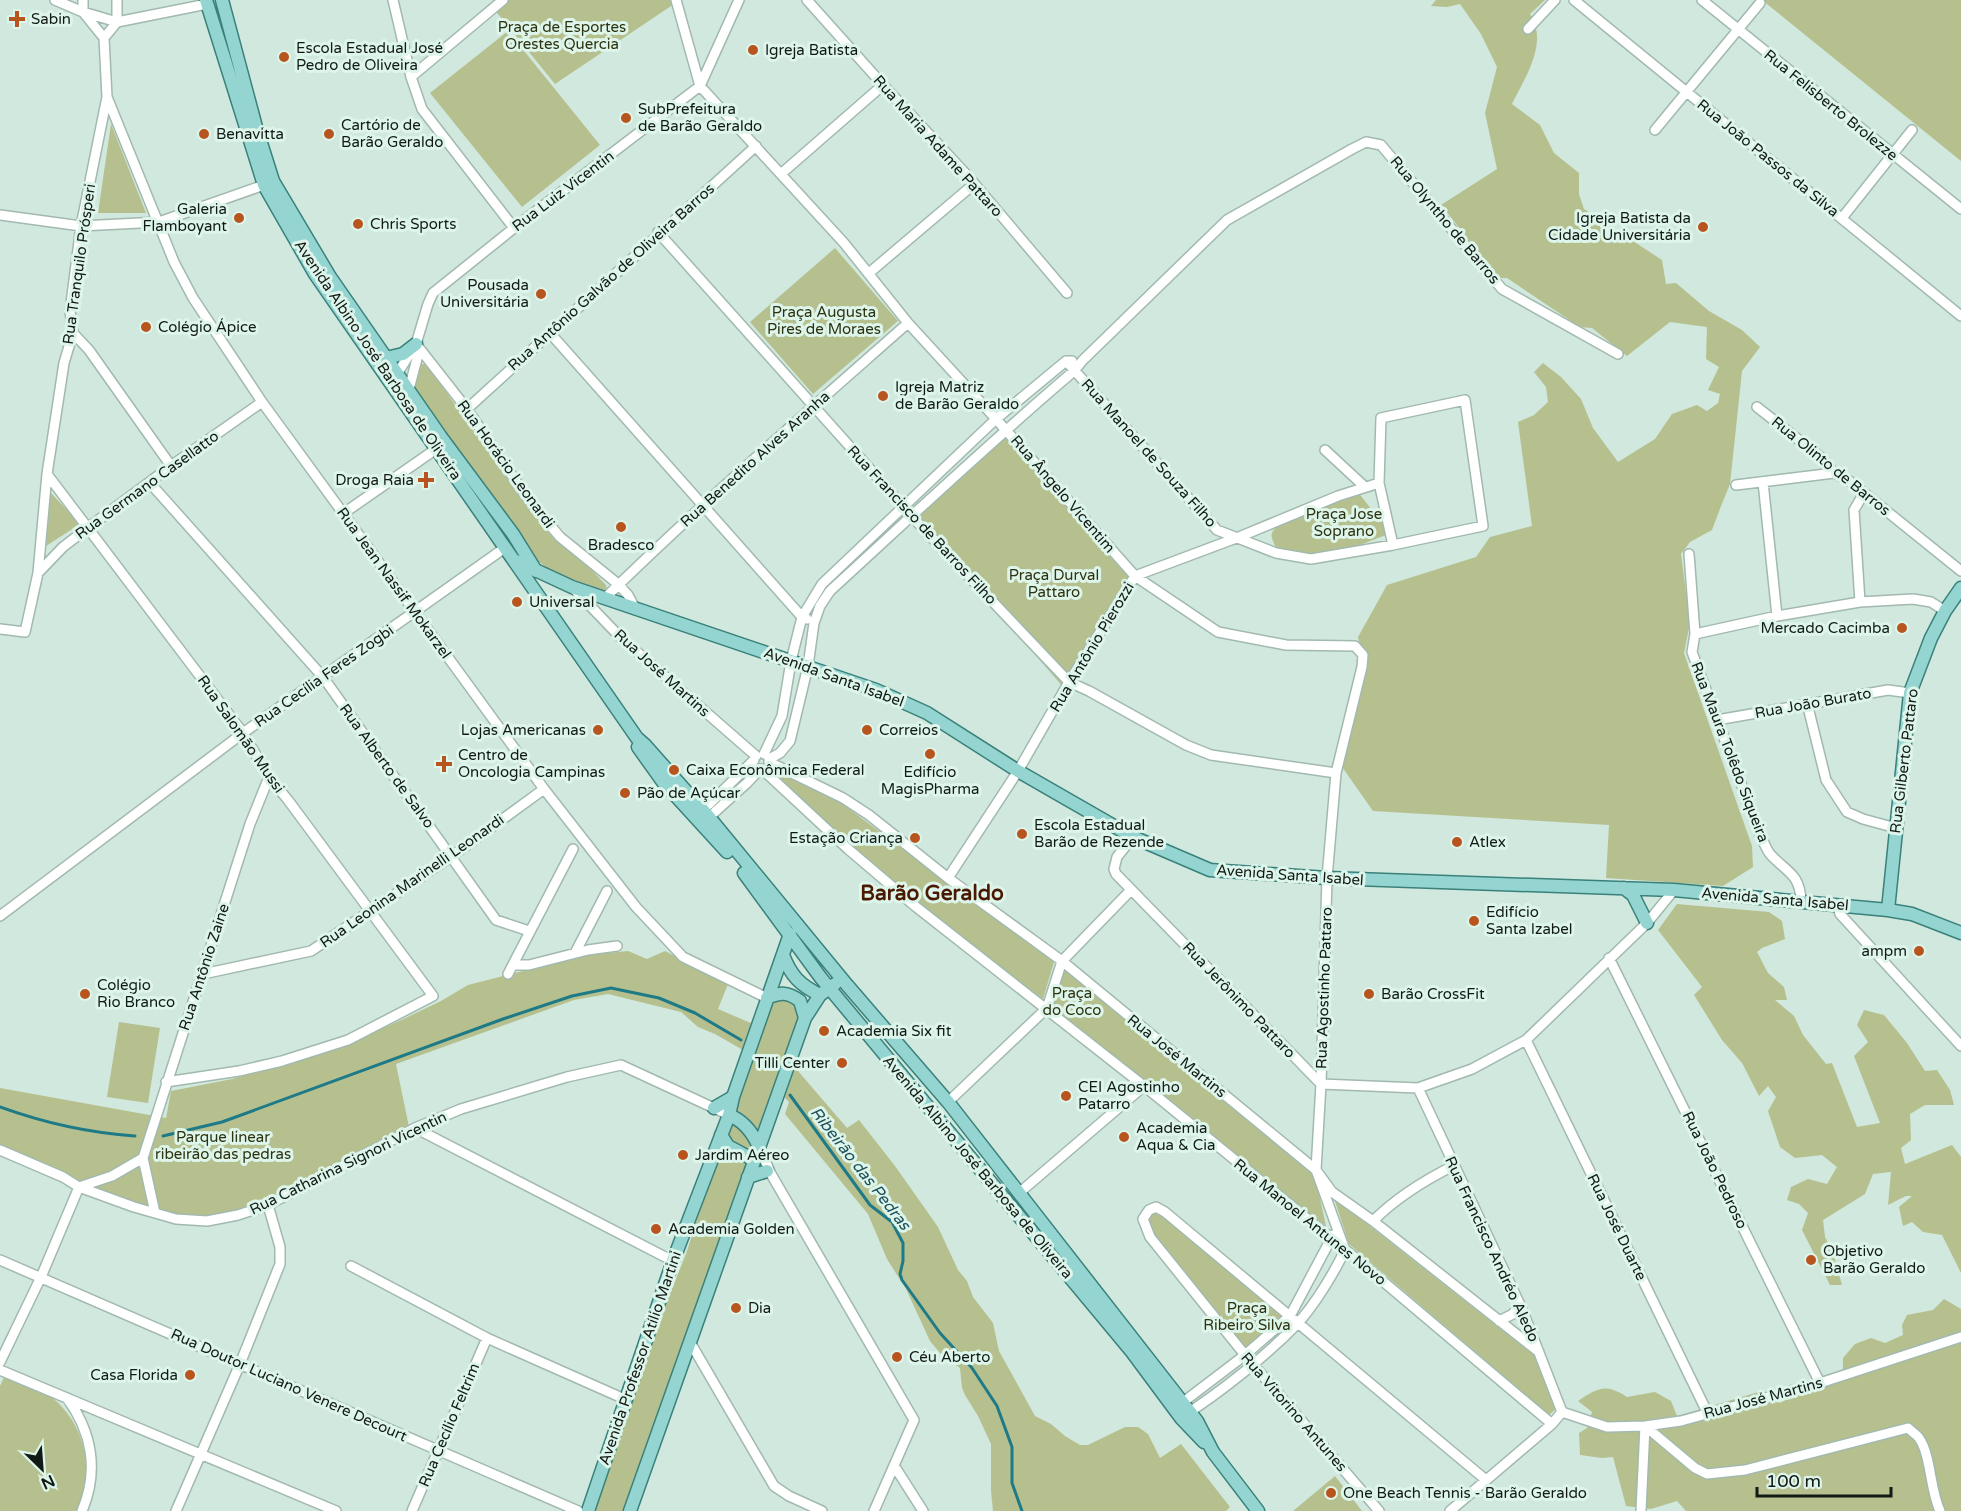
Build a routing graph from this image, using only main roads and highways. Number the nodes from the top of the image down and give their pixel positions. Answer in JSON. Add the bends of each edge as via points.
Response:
{"nodes":[{"id":1,"x":222,"y":0,"type":"edge"},
{"id":2,"x":206,"y":2,"type":"edge"},
{"id":3,"x":416,"y":344,"type":"road end"},
{"id":4,"x":386,"y":358,"type":"junction"},
{"id":5,"x":394,"y":379,"type":"junction"},
{"id":6,"x":515,"y":561,"type":"junction"},
{"id":7,"x":536,"y":570,"type":"junction"},
{"id":8,"x":1961,"y":588,"type":"edge"},
{"id":9,"x":544,"y":604,"type":"junction"},
{"id":10,"x":702,"y":817,"type":"junction"},
{"id":11,"x":1624,"y":888,"type":"junction"},
{"id":12,"x":1888,"y":910,"type":"junction"},
{"id":13,"x":1647,"y":923,"type":"road end"},
{"id":14,"x":1961,"y":933,"type":"edge"},
{"id":15,"x":786,"y":945,"type":"junction"},
{"id":16,"x":802,"y":949,"type":"junction"},
{"id":17,"x":823,"y":953,"type":"junction"},
{"id":18,"x":843,"y":979,"type":"junction"},
{"id":19,"x":825,"y":992,"type":"junction"},
{"id":20,"x":767,"y":998,"type":"junction"},
{"id":21,"x":805,"y":1018,"type":"junction"},
{"id":22,"x":734,"y":1097,"type":"junction"},
{"id":23,"x":714,"y":1108,"type":"road end"},
{"id":24,"x":729,"y":1115,"type":"junction"},
{"id":25,"x":721,"y":1135,"type":"junction"},
{"id":26,"x":759,"y":1147,"type":"junction"},
{"id":27,"x":754,"y":1160,"type":"junction"},
{"id":28,"x":769,"y":1173,"type":"road end"},
{"id":29,"x":748,"y":1177,"type":"junction"},
{"id":30,"x":1182,"y":1410,"type":"junction"},
{"id":31,"x":588,"y":1511,"type":"edge"},
{"id":32,"x":630,"y":1511,"type":"edge"},
{"id":33,"x":1258,"y":1511,"type":"edge"}],
"edges":[{"from":1,"to":4,"type":"main road","name":"Avenida Albino José Barbosa de Oliveira","via":[[273,181],[330,277]]},
{"from":2,"to":5,"type":"main road","name":"Avenida Albino José Barbosa de Oliveira","via":[[264,185],[315,274]]},
{"from":3,"to":4,"type":"main road","via":[[403,354]]},
{"from":4,"to":5,"type":"main road","name":"Avenida Albino José Barbosa de Oliveira"},
{"from":5,"to":6,"type":"main road","name":"Avenida Albino José Barbosa de Oliveira","via":[[436,449]]},
{"from":5,"to":7,"type":"main road","name":"Avenida Albino José Barbosa de Oliveira","via":[[409,389]]},
{"from":6,"to":7,"type":"main road","name":"Avenida Santa Isabel"},
{"from":6,"to":9,"type":"main road","name":"Avenida Albino José Barbosa de Oliveira"},
{"from":7,"to":9,"type":"main road","name":"Avenida Albino José Barbosa de Oliveira"},
{"from":7,"to":11,"type":"main road","name":"Avenida Santa Isabel","via":[[636,610],[876,690],[927,714],[1133,837],[1210,870]]},
{"from":8,"to":12,"type":"main road","name":"Rua Gilberto Pattaro","via":[[1921,659],[1910,693]]},
{"from":9,"to":10,"type":"main road","name":"Avenida Albino José Barbosa de Oliveira","via":[[637,738],[639,750],[663,782]]},
{"from":10,"to":15,"type":"main road","name":"Avenida Albino José Barbosa de Oliveira","via":[[748,876]]},
{"from":10,"to":17,"type":"main road","name":"Avenida Albino José Barbosa de Oliveira"},
{"from":11,"to":12,"type":"main road","name":"Avenida Santa Isabel"},
{"from":11,"to":13,"type":"main road","via":[[1633,895]]},
{"from":12,"to":14,"type":"main road","name":"Avenida Santa Isabel","via":[[1912,914]]},
{"from":15,"to":16,"type":"main road","name":"Avenida Albino José Barbosa de Oliveira"},
{"from":15,"to":19,"type":"main road","via":[[794,977],[802,986]]},
{"from":15,"to":20,"type":"main road","name":"Avenida Professor Atílio Martini"},
{"from":16,"to":17,"type":"main road"},
{"from":16,"to":19,"type":"main road","name":"Avenida Albino José Barbosa de Oliveira"},
{"from":17,"to":18,"type":"main road","name":"Avenida Albino José Barbosa de Oliveira"},
{"from":18,"to":19,"type":"main road"},
{"from":18,"to":30,"type":"main road","name":"Avenida Albino José Barbosa de Oliveira","via":[[948,1102]]},
{"from":19,"to":21,"type":"main road"},
{"from":19,"to":30,"type":"main road","name":"Avenida Albino José Barbosa de Oliveira"},
{"from":20,"to":21,"type":"main road","via":[[788,993],[800,1001]]},
{"from":20,"to":22,"type":"main road","name":"Avenida Professor Atílio Martini"},
{"from":21,"to":26,"type":"main road"},
{"from":22,"to":23,"type":"main road"},
{"from":22,"to":24,"type":"main road","name":"Avenida Professor Atílio Martini"},
{"from":24,"to":25,"type":"main road","name":"Avenida Professor Atílio Martini"},
{"from":24,"to":26,"type":"main road","via":[[747,1128]]},
{"from":25,"to":27,"type":"main road","via":[[728,1146]]},
{"from":25,"to":31,"type":"main road","name":"Avenida Professor Atílio Martini","via":[[673,1261]]},
{"from":26,"to":27,"type":"main road"},
{"from":27,"to":29,"type":"main road"},
{"from":28,"to":29,"type":"main road"},
{"from":29,"to":32,"type":"main road"},
{"from":30,"to":33,"type":"main road","name":"Avenida Albino José Barbosa de Oliveira"}]}
